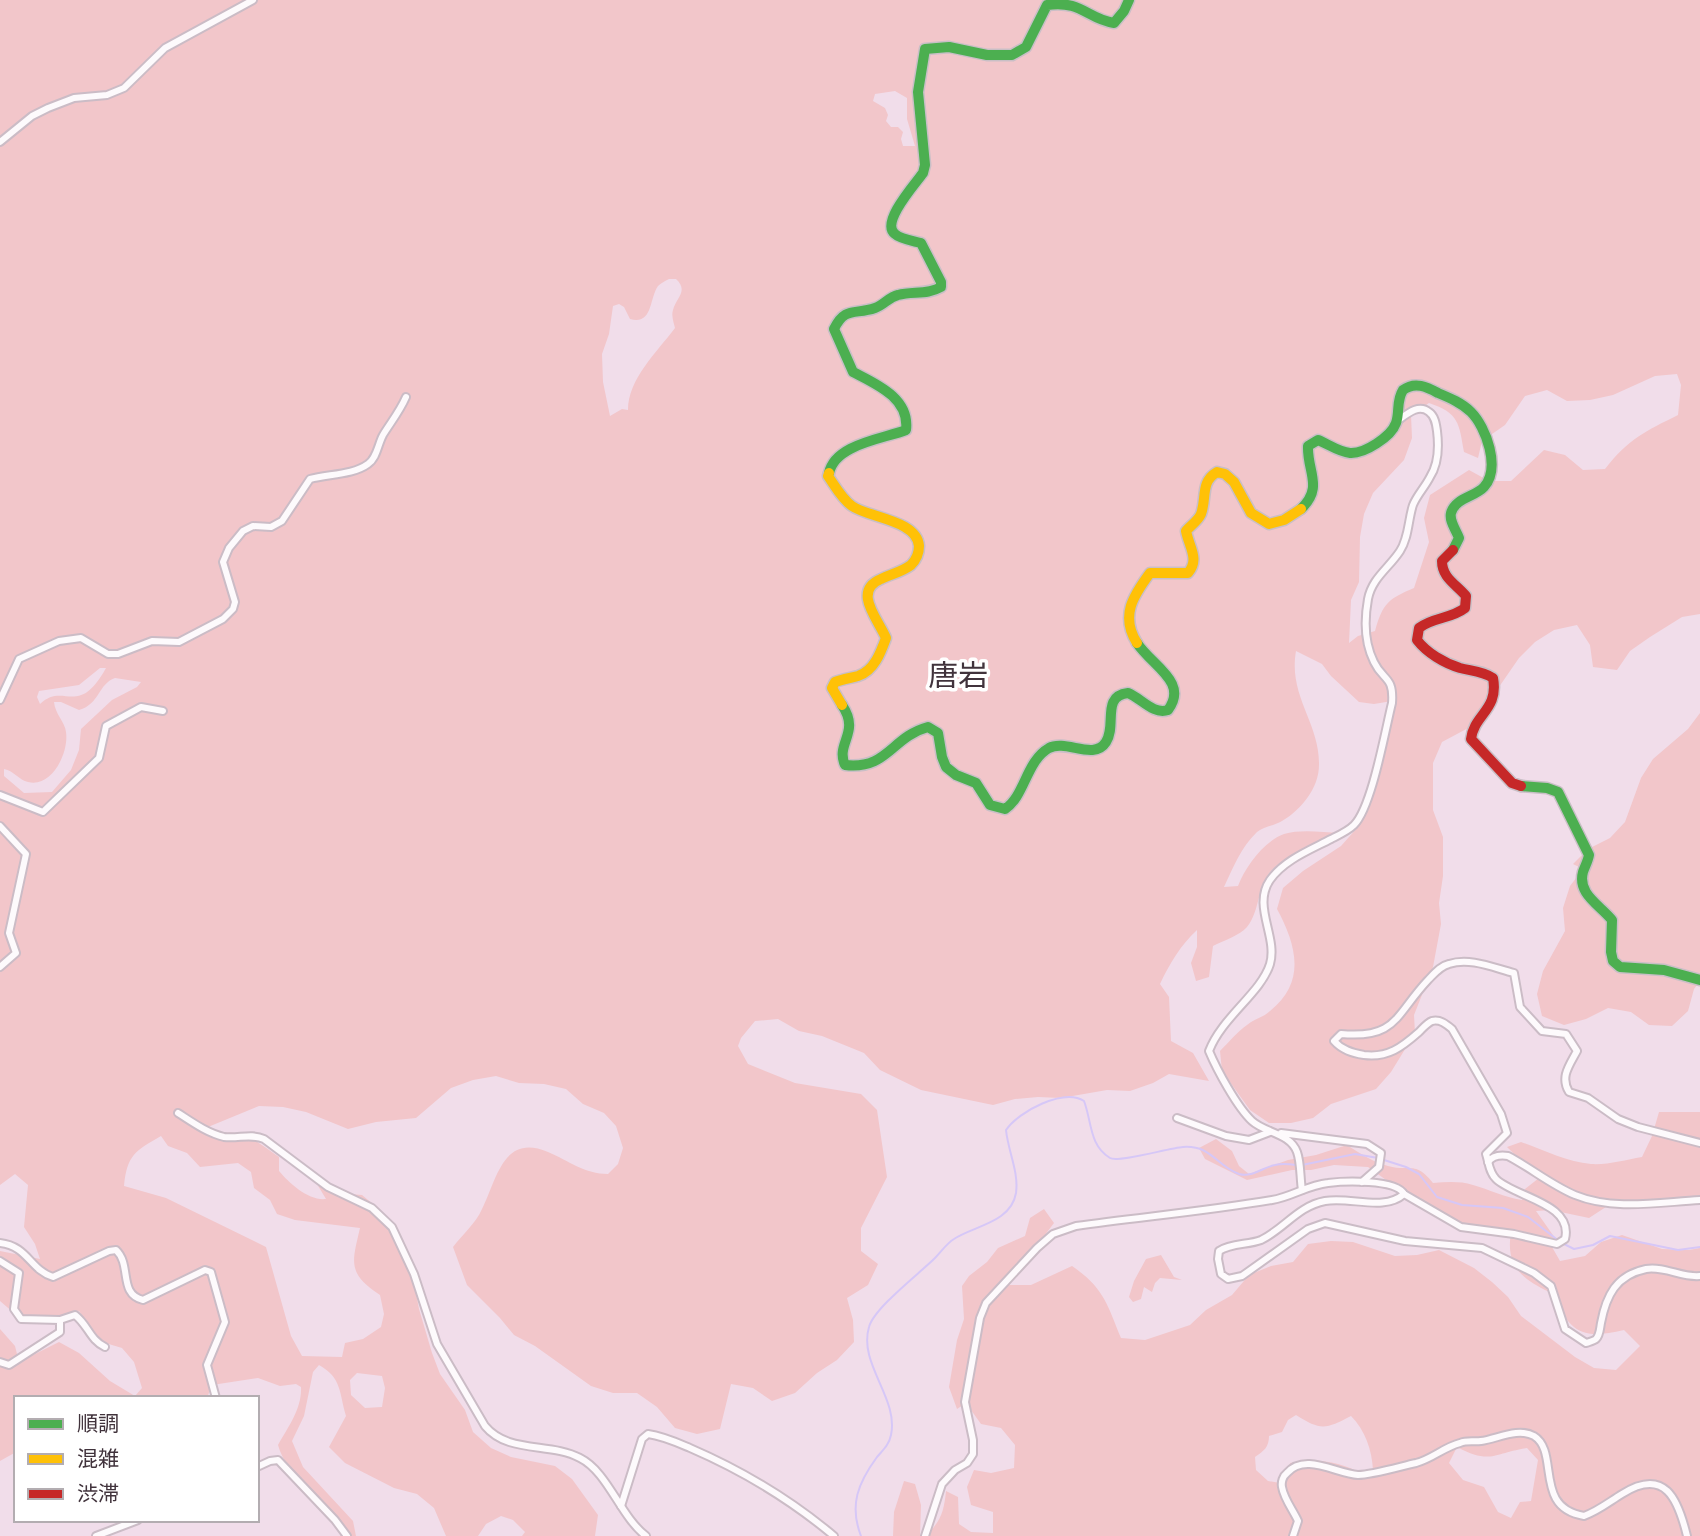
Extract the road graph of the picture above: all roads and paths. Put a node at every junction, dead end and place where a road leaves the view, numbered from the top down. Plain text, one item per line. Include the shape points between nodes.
1 (253, 0) edge
2 (1129, 0) edge
3 (0, 142) edge
4 (406, 397) dead end
5 (1396, 422) junction
6 (0, 700) edge
7 (163, 711) dead end
8 (0, 795) edge
9 (0, 826) edge
10 (0, 967) edge
11 (1700, 980) edge
12 (178, 1113) dead end
13 (1177, 1118) dead end
14 (1270, 1132) junction
15 (1700, 1143) edge
16 (1488, 1162) junction
17 (1362, 1182) junction
18 (1301, 1187) junction
19 (1404, 1194) junction
20 (1700, 1200) edge
21 (0, 1243) edge
22 (0, 1261) edge
23 (1700, 1276) edge
24 (60, 1320) junction
25 (105, 1347) dead end
26 (0, 1362) edge
27 (215, 1396) edge
28 (259, 1466) edge
29 (623, 1511) junction
30 (133, 1522) edge
31 (96, 1536) edge
32 (347, 1536) edge
33 (646, 1536) edge
34 (834, 1536) edge
35 (926, 1536) edge
36 (1293, 1536) edge
37 (1686, 1536) edge

1 - 3 street via 165,48 124,88 48,107
2 - 5 main road via 1114,23 1071,3 1047,5 1024,50 1008,57 936,45 925,49 917,117 925,165 890,222 895,235 926,249 941,287 928,294 901,294 874,309 844,314 834,328 853,372 879,384 901,407 908,425 900,433 876,438 848,452 831,466 828,476 849,503 914,533 919,540 916,559 909,567 867,589 886,638 869,670 839,679 832,688 850,722 842,761 865,768 873,765 914,732 928,727 938,733 944,765 978,785 988,803 1004,809 1012,805 1048,747 1059,744 1092,750 1105,744 1114,698 1132,693 1156,712 1170,709 1176,690 1136,644 1130,602 1150,573 1188,573 1194,568 1195,555 1186,531 1199,518 1211,475 1217,472 1231,477 1249,512 1269,524 1278,523 1288,520 1311,497 1314,486 1307,453 1312,442 1354,453
4 - 6 street via 367,465 310,480 282,521 239,533 223,562 234,602 223,619 179,642 152,641 118,654 104,653 81,638 59,641 19,659
5 - 11 main road via 1401,392 1416,384 1471,411 1489,446 1489,478 1452,511 1459,538 1442,561 1444,573 1467,603 1459,612 1419,628 1416,635 1421,648 1457,667 1493,678 1495,699 1471,739 1512,783 1558,792 1589,855 1583,874 1586,894 1612,920 1613,961 1620,967 1664,970
5 - 14 street via 1413,410 1432,413 1439,448 1431,476 1413,505 1405,541 1368,597 1366,640 1393,691 1369,797 1354,826 1300,855 1269,881 1264,898 1270,964 1209,1051 1242,1109 1252,1122
7 - 8 street via 141,707 106,726 99,758 43,812
9 - 10 street via 26,854 9,933 16,953
12 - 29 street via 211,1133 264,1139 328,1187 382,1217 393,1227 405,1253 437,1344 485,1426 509,1443 566,1451 583,1459 600,1475
13 - 14 street via 1249,1140
14 - 17 street via 1375,1147 1381,1153 1379,1167
14 - 18 street via 1286,1139 1297,1152
15 - 16 street via 1638,1127 1569,1092 1564,1076 1577,1051 1566,1034 1542,1031 1520,1007 1514,973 1471,962 1448,964 1437,970 1393,1023 1366,1036 1341,1034 1334,1041 1353,1053 1383,1056 1434,1020 1452,1029 1501,1114 1507,1133 1486,1154
16 - 19 street via 1500,1182 1555,1211 1567,1233 1565,1239 1557,1244 1461,1227
16 - 20 street via 1501,1155 1508,1157 1574,1195 1604,1202
17 - 18 street
17 - 19 street via 1395,1186
18 - 35 street via 1273,1200 1076,1226 1054,1234 1037,1248 986,1303 980,1318 965,1402 973,1454 942,1485
19 - 23 street via 1390,1202 1341,1199 1307,1206 1260,1240 1219,1251 1221,1274 1228,1279 1242,1276 1308,1229 1325,1223 1413,1242 1482,1248 1551,1286 1565,1329 1586,1343 1599,1334 1608,1295 1626,1277 1646,1269
21 - 27 street via 23,1251 43,1274 53,1277 116,1250 125,1265 127,1288 143,1300 205,1270 211,1272 225,1322 207,1366
22 - 24 street via 19,1273 14,1309 21,1319
24 - 25 street via 75,1315 95,1343
24 - 26 street via 60,1332 9,1365
28 - 32 street via 278,1460
29 - 33 street
29 - 34 street via 621,1501 642,1439 658,1435 746,1475
30 - 31 street
36 - 37 street via 1298,1521 1282,1488 1288,1471 1317,1465 1362,1475 1419,1462 1463,1441 1520,1433 1534,1436 1541,1444 1555,1498 1567,1511 1584,1516 1641,1485 1667,1487

